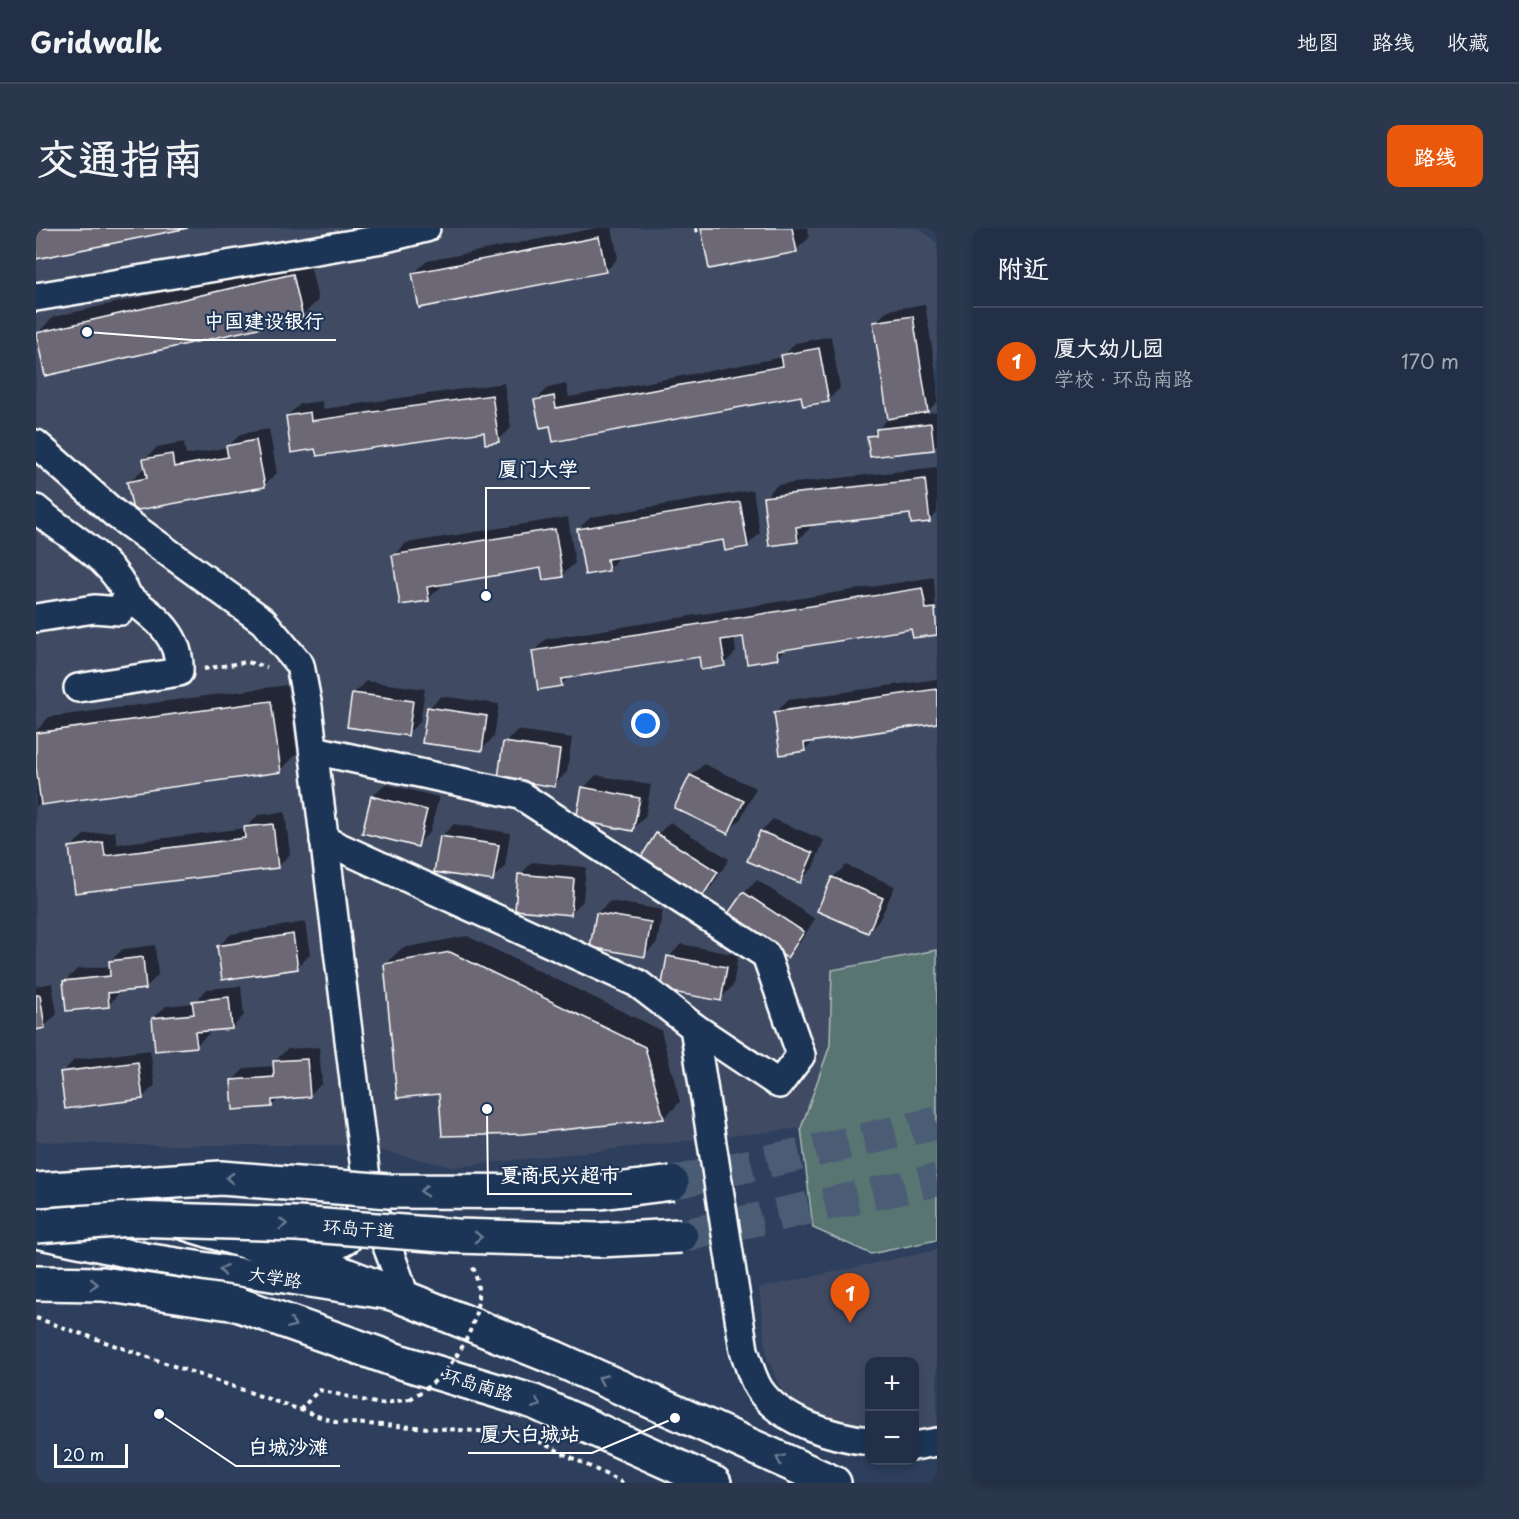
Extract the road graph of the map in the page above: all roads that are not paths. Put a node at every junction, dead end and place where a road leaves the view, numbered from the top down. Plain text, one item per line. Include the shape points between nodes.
1 (426, 228) edge
2 (380, 233) edge
3 (36, 297) edge
4 (36, 444) edge
5 (36, 509) edge
6 (128, 597) junction
7 (36, 618) edge
8 (78, 688) dead end
9 (314, 750) junction
10 (324, 840) junction
11 (694, 1027) junction
12 (672, 1183) tunnel mouth
13 (36, 1184) edge
14 (36, 1190) edge
15 (368, 1194) junction
16 (36, 1226) edge
17 (36, 1234) edge
18 (681, 1236) tunnel mouth
19 (145, 1257) junction
20 (312, 1262) junction
21 (278, 1279) junction
22 (36, 1283) edge
23 (405, 1298) junction
24 (237, 1304) junction
25 (865, 1441) edge
26 (937, 1442) edge
27 (919, 1445) edge
28 (714, 1483) edge
29 (834, 1483) edge

1 - 2 street
2 - 3 street
4 - 9 street via 114,513 263,621 300,665
5 - 6 street via 104,562 122,581
6 - 7 street via 120,611 94,609
6 - 8 street via 157,618 175,641 179,672
9 - 10 street
9 - 11 street via 520,795 766,955 801,1055 779,1084
10 - 11 street via 637,983
10 - 15 street
11 - 25 street via 744,1350 759,1390 792,1421
12 -> 14 main road, bridge via 601,1192 412,1191 221,1178
13 - 20 main road via 182,1222
15 - 20 street via 348,1239
15 - 23 street
16 -> 18 main road, 环岛干道, bridge via 130,1219 297,1224 456,1236 598,1240
17 - 19 street, 大学路
21 -> 19 street, 大学路
19 - 24 street, 大学路
20 - 21 street
20 - 23 main road
21 - 23 street, 大学路
22 -> 24 main road, 环岛南路 via 103,1284
29 -> 23 main road via 555,1358
24 -> 28 main road, 环岛南路 via 398,1361 534,1402
26 - 27 street

